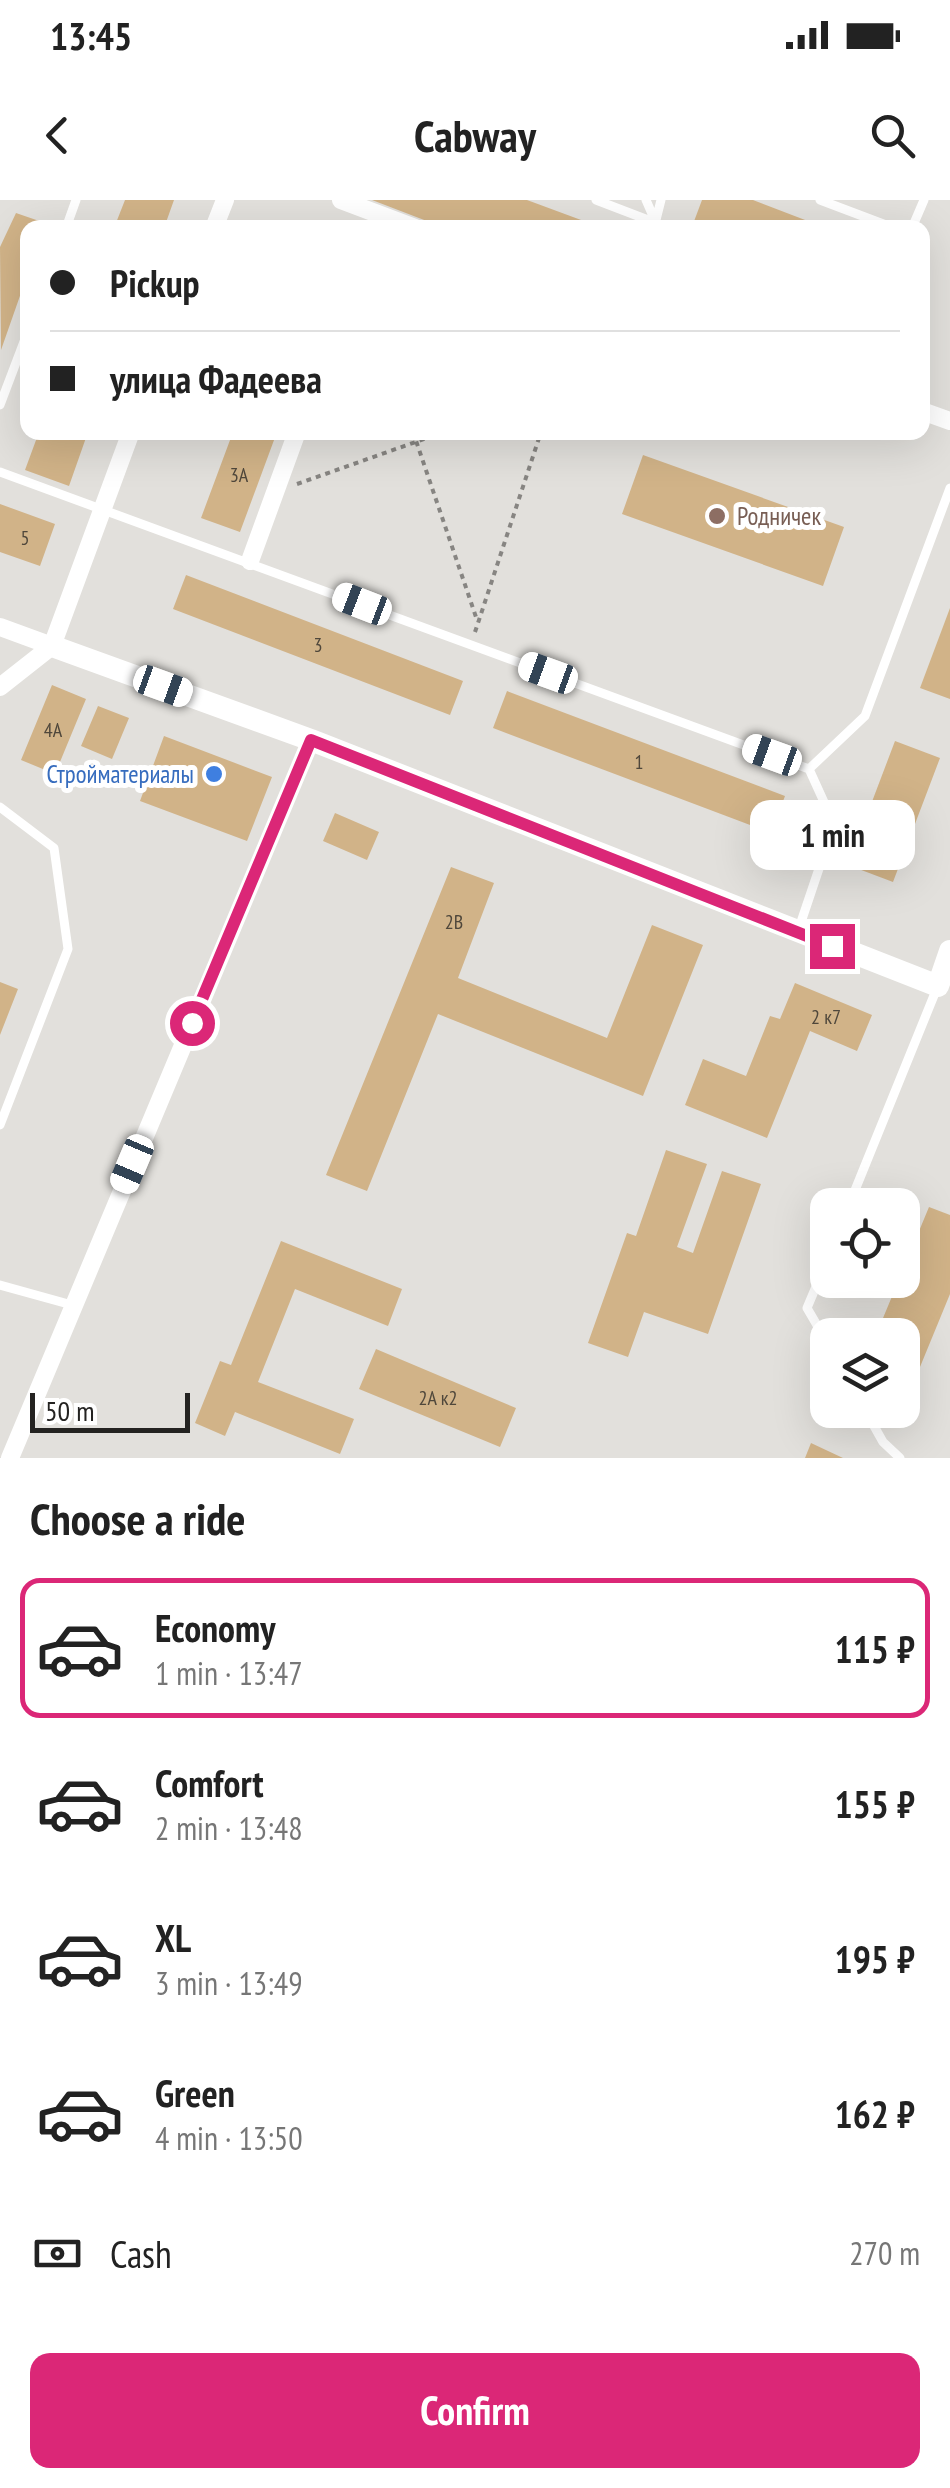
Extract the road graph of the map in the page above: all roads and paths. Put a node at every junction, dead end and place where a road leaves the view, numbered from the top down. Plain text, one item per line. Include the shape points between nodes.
1 (341, 200) edge
2 (596, 200) edge
3 (820, 200) edge
4 (372, 220) edge
5 (643, 220) edge
6 (873, 220) edge
7 (20, 352) edge
8 (0, 405) edge
9 (128, 440) edge
10 (294, 440) edge
11 (422, 440) edge
12 (538, 440) edge
13 (416, 442) junction
14 (0, 472) edge
15 (950, 488) edge
16 (275, 492) junction
17 (102, 508) junction
18 (250, 561) junction
19 (477, 620) junction
20 (0, 627) edge
21 (52, 646) junction
22 (474, 646) junction
23 (0, 687) edge
24 (311, 740) junction
25 (809, 769) junction
26 (0, 807) edge
27 (797, 932) junction
28 (950, 951) edge
29 (938, 986) junction
30 (0, 1126) edge
31 (856, 1188) edge
32 (0, 1284) edge
33 (72, 1305) junction
34 (875, 1428) edge
35 (10, 1458) edge
36 (900, 1458) edge

1 - 4 street
2 - 5 lane
3 - 6 lane
7 - 8 lane
9 - 17 street
10 - 16 street
11 - 13 path
12 - 19 path
13 - 16 path
13 - 19 path
14 - 17 lane
15 - 25 lane via 865,716
16 - 18 street
17 - 18 lane
17 - 21 street
18 - 22 lane
19 - 22 path
20 - 21 street
21 - 23 street
21 - 24 street
22 - 25 lane
24 - 27 street
24 - 33 street
25 - 27 lane via 829,813 830,836
26 - 30 lane via 54,848 68,949
27 - 29 street
28 - 29 street
29 - 31 lane
32 - 33 lane
33 - 35 street
34 - 36 lane

